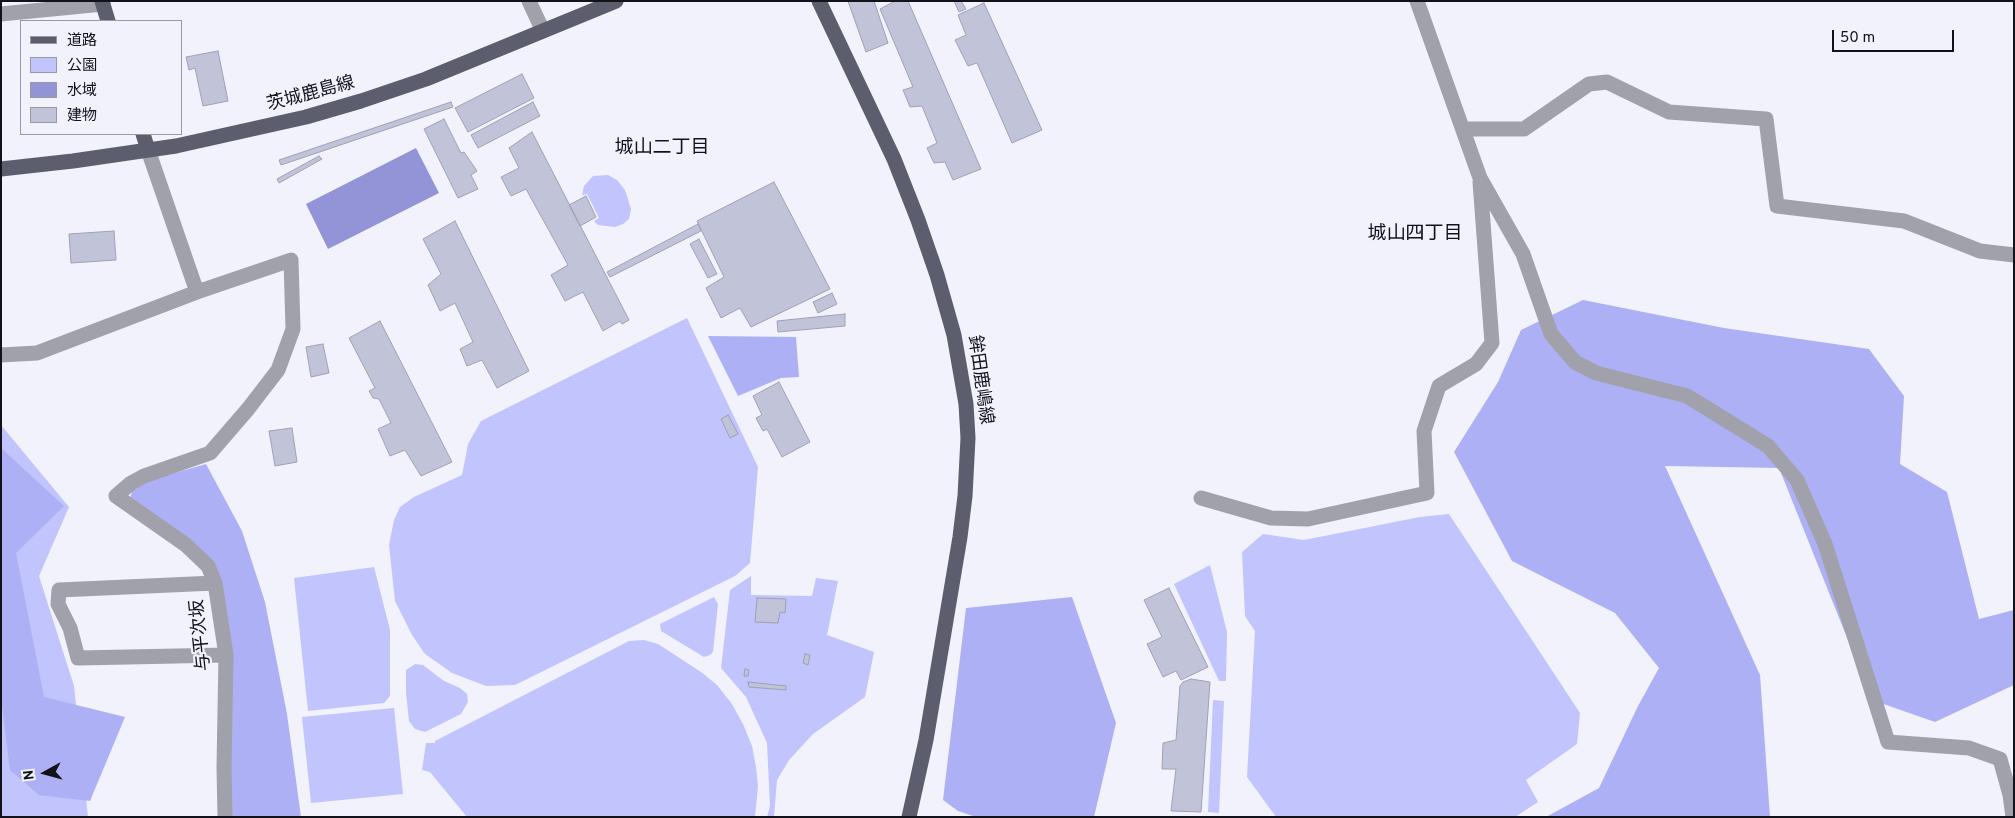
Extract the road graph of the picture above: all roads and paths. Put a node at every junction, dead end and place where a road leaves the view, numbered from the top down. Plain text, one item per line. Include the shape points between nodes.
1 (529, 1) edge
2 (616, 1) edge
3 (819, 1) edge
4 (1417, 1) edge
5 (102, 3) edge
6 (1, 14) edge
7 (108, 20) edge
8 (543, 31) junction
9 (1463, 129) junction
10 (143, 135) edge
11 (148, 150) junction
12 (1, 169) edge
13 (1480, 178) junction
14 (2014, 255) edge
15 (197, 292) junction
16 (1, 355) edge
17 (1202, 498) dead end
18 (215, 583) junction
19 (226, 655) junction
20 (2012, 795) edge
21 (225, 817) edge
22 (909, 817) edge
23 (2013, 817) edge

1 - 8 street
2 - 8 main road, 茨城鹿島線
3 - 22 main road, 鉾田鹿嶋線 via 894,159 918,220 938,275 954,335 966,404 968,448 960,537 926,740
4 - 9 street
5 - 6 street
5 - 7 main road
8 - 11 main road, 茨城鹿島線 via 361,102 240,133
9 - 13 street
9 - 14 street via 1524,129 1589,84 1607,82 1669,112 1766,119 1777,206 1904,221 1980,252
10 - 11 main road
11 - 12 main road, 茨城鹿島線
11 - 15 street
13 - 17 street via 1492,343 1476,364 1439,386 1424,432 1427,493 1308,518 1271,518
13 - 20 street via 1523,254 1551,334 1575,362 1596,373 1687,396 1768,446 1797,480 1825,544 1888,742 1969,748 2000,759
15 - 16 street via 37,353
15 - 18 street, 与平次坂 via 291,260 293,329 278,370 210,453 144,476 116,496 186,545 208,566
18 - 19 street, 与平次坂
18 - 19 street via 58,590 58,604 70,628 78,658
19 - 21 street, 与平次坂
20 - 23 street

